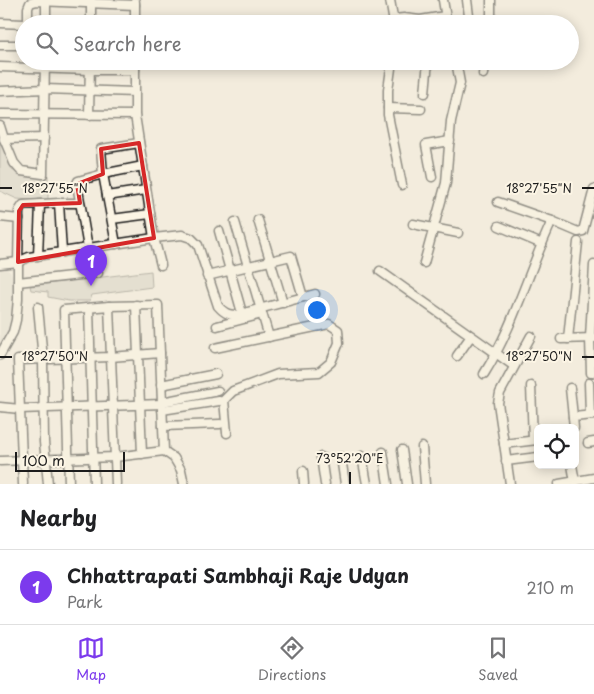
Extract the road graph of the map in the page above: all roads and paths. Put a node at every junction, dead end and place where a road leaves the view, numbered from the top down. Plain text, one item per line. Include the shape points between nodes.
1 (390, 0) edge
2 (443, 0) edge
3 (467, 0) edge
4 (491, 0) edge
5 (46, 1) edge
6 (91, 2) edge
7 (135, 2) edge
8 (28, 15) edge
9 (46, 15) edge
10 (90, 15) edge
11 (135, 15) edge
12 (393, 15) edge
13 (445, 15) edge
14 (469, 15) edge
15 (491, 15) edge
16 (0, 23) edge
17 (15, 24) edge
18 (0, 45) edge
19 (15, 45) edge
20 (15, 66) edge
21 (0, 67) edge
22 (45, 70) edge
23 (90, 70) joint
24 (135, 70) joint
25 (391, 70) edge
26 (427, 70) edge
27 (458, 70) edge
28 (484, 70) edge
29 (483, 74) dead end
30 (45, 89) junction
31 (0, 91) edge
32 (90, 91) junction
33 (135, 92) junction
34 (426, 93) dead end
35 (388, 108) junction
36 (421, 109) dead end
37 (0, 114) edge
38 (44, 114) junction
39 (89, 115) junction
40 (135, 115) junction
41 (0, 126) edge
42 (44, 138) junction
43 (4, 139) junction
44 (450, 141) junction
45 (139, 143) junction
46 (143, 166) junction
47 (103, 174) junction
48 (432, 177) dead end
49 (402, 185) dead end
50 (146, 190) junction
51 (594, 190) edge
52 (107, 196) junction
53 (498, 202) dead end
54 (59, 203) junction
55 (80, 203) junction
56 (40, 204) junction
57 (150, 214) junction
58 (0, 217) edge
59 (19, 219) junction
60 (112, 219) junction
61 (258, 220) dead end
62 (552, 221) junction
63 (235, 222) dead end
64 (413, 224) dead end
65 (499, 226) dead end
66 (434, 228) junction
67 (219, 230) dead end
68 (458, 233) dead end
69 (154, 238) junction
70 (578, 242) dead end
71 (116, 244) junction
72 (542, 244) junction
73 (88, 248) junction
74 (62, 252) junction
75 (38, 256) junction
76 (271, 261) junction
77 (18, 262) junction
78 (424, 263) dead end
79 (0, 264) edge
80 (161, 265) dead end
81 (594, 265) edge
82 (247, 266) junction
83 (230, 270) junction
84 (380, 271) dead end
85 (98, 273) dead end
86 (207, 276) junction
87 (18, 282) junction
88 (315, 294) dead end
89 (303, 298) junction
90 (283, 303) junction
91 (136, 305) junction
92 (109, 306) junction
93 (38, 307) dead end
94 (89, 308) junction
95 (261, 311) junction
96 (242, 314) junction
97 (216, 326) dead end
98 (471, 336) junction
99 (531, 336) dead end
100 (268, 337) junction
101 (592, 338) edge
102 (215, 348) dead end
103 (160, 354) junction
104 (497, 354) junction
105 (0, 355) edge
106 (138, 355) junction
107 (457, 356) dead end
108 (111, 357) junction
109 (65, 358) junction
110 (90, 358) junction
111 (42, 359) junction
112 (514, 366) junction
113 (216, 374) dead end
114 (484, 374) dead end
115 (591, 374) dead end
116 (589, 383) dead end
117 (161, 384) junction
118 (531, 386) dead end
119 (570, 388) dead end
120 (218, 391) dead end
121 (219, 401) dead end
122 (140, 405) junction
123 (162, 405) junction
124 (92, 406) junction
125 (113, 406) junction
126 (0, 407) edge
127 (67, 407) junction
128 (44, 408) junction
129 (20, 409) junction
130 (592, 415) edge
131 (573, 417) junction
132 (220, 424) dead end
133 (574, 424) edge
134 (163, 426) junction
135 (534, 426) edge
136 (227, 434) dead end
137 (534, 440) edge
138 (504, 444) junction
139 (422, 447) dead end
140 (402, 450) dead end
141 (164, 452) junction
142 (383, 452) dead end
143 (142, 454) junction
144 (362, 456) dead end
145 (93, 457) junction
146 (115, 457) junction
147 (321, 457) dead end
148 (342, 457) dead end
149 (68, 458) junction
150 (534, 458) edge
151 (46, 459) junction
152 (21, 460) junction
153 (0, 461) edge
154 (506, 461) junction
155 (573, 469) edge
156 (303, 471) dead end
157 (594, 478) edge
158 (575, 482) junction
159 (23, 484) edge
160 (48, 484) edge
161 (69, 484) edge
162 (94, 484) edge
163 (116, 484) edge
164 (184, 484) edge
165 (304, 484) edge
166 (325, 484) edge
167 (345, 484) edge
168 (367, 484) edge
169 (388, 484) edge
170 (407, 484) edge
171 (426, 484) edge
172 (510, 484) edge
173 (559, 484) edge

1 - 12 street
2 - 13 street
3 - 14 street
4 - 15 street
5 - 6 street
5 - 8 street via 30,3
5 - 9 street
6 - 7 street
6 - 10 street
7 - 11 street
16 - 17 street
18 - 19 street
20 - 21 street
22 - 30 street
23 - 24 street
23 - 32 street
24 - 33 street
25 - 35 street
26 - 34 street
27 - 44 street via 460,83
28 - 29 street
30 - 31 street
30 - 32 street
30 - 38 street
32 - 33 street
32 - 39 street
33 - 40 street
35 - 36 street
35 - 49 street
37 - 38 street
38 - 39 street
38 - 42 street
39 - 40 street
40 - 45 street
41 - 43 street
42 - 43 street
42 - 43 street via 43,174 21,171
44 - 48 street via 426,145
44 - 66 street via 446,183
45 - 46 street
45 - 47 street via 101,149
46 - 47 street
46 - 50 street
47 - 52 street
47 - 55 street via 78,181
50 - 52 street
50 - 57 street
51 - 62 street via 583,231
52 - 60 street
53 - 62 street
54 - 55 street
54 - 56 street
54 - 74 street
55 - 73 street
56 - 59 street via 23,205
56 - 75 street
57 - 60 street
57 - 69 street
58 - 59 street
59 - 77 street
60 - 71 street
61 - 76 street
62 - 72 street
63 - 82 street
64 - 66 street
65 - 72 street
66 - 68 street
66 - 78 street
67 - 83 street
69 - 71 street
69 - 80 street
69 - 86 street via 182,235 194,240
70 - 101 street via 565,339
71 - 73 street
72 - 104 street
73 - 74 street
74 - 75 street
75 - 77 street
76 - 82 street
76 - 89 street via 291,256
76 - 90 street
77 - 79 street
77 - 87 street
81 - 101 street
82 - 83 street
82 - 95 street
83 - 86 street
83 - 96 street
84 - 98 street
85 - 87 street
86 - 96 street via 218,306 224,313 232,316
87 - 105 street via 14,326
88 - 89 street
89 - 90 street
90 - 95 street
91 - 92 street
91 - 103 street via 158,305
91 - 106 street
92 - 94 street
92 - 108 street
93 - 111 street
94 - 109 street via 64,310
94 - 110 street
95 - 96 street
95 - 97 street
95 - 100 street
98 - 104 street
98 - 107 street
99 - 112 street
100 - 102 street
100 - 136 street via 329,324 338,330 339,343 331,362 319,372 278,374 233,391 224,400
101 - 115 street
103 - 106 street
103 - 117 street
104 - 112 street
104 - 114 street
106 - 108 street
106 - 122 street
108 - 110 street
108 - 125 street
109 - 110 street
109 - 111 street
109 - 127 street
110 - 124 street
111 - 128 street
111 - 129 street via 18,360
112 - 138 street via 498,404
113 - 117 street
116 - 130 street
117 - 123 street
118 - 135 street
119 - 131 street
120 - 123 street
121 - 123 street
122 - 123 street
122 - 125 street
122 - 143 street
123 - 134 street
124 - 125 street
124 - 127 street
124 - 145 street
125 - 146 street
126 - 129 street
127 - 128 street
127 - 149 street
128 - 129 street
128 - 151 street
129 - 152 street
130 - 131 street
131 - 133 street
132 - 134 street
134 - 141 street
137 - 138 street
138 - 154 street
139 - 171 street
140 - 170 street
141 - 143 street
141 - 164 street via 174,458
142 - 169 street
143 - 146 street
144 - 168 street
145 - 146 street
145 - 149 street
145 - 162 street
146 - 163 street
147 - 166 street
148 - 167 street
149 - 151 street
149 - 161 street
150 - 154 street
151 - 152 street
151 - 160 street
152 - 153 street
152 - 159 street
154 - 172 street
155 - 158 street
156 - 165 street
157 - 158 street
158 - 173 street

